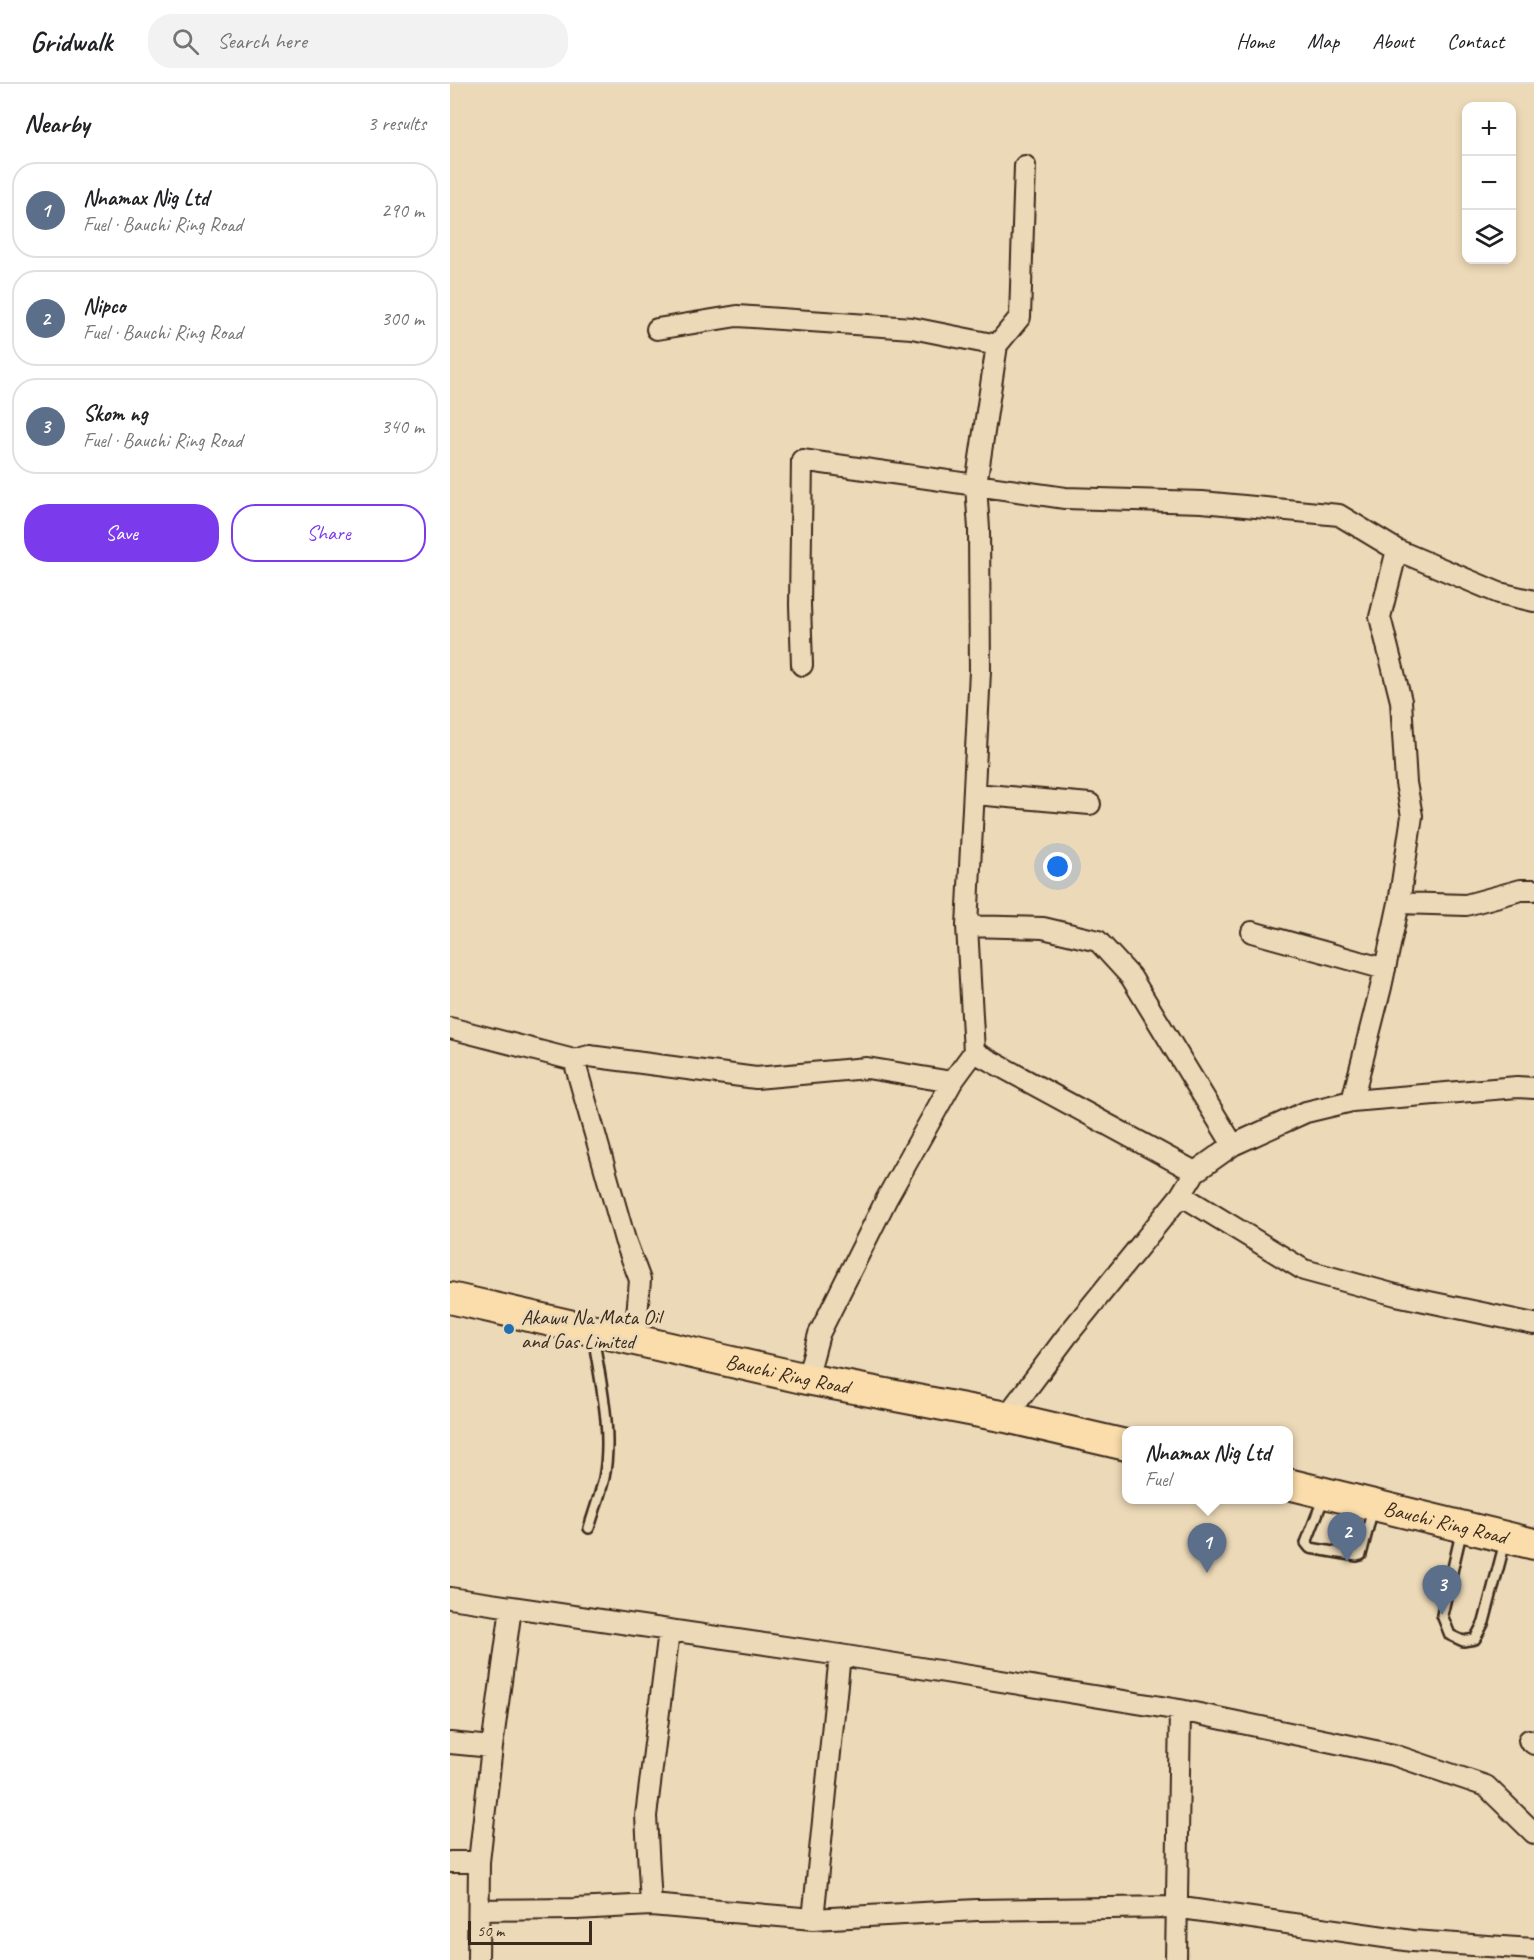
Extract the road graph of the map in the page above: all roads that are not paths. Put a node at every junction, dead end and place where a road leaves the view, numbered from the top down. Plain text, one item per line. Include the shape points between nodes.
1 (1025, 166) dead end
2 (657, 329) dead end
3 (997, 345) junction
4 (976, 485) junction
5 (1397, 550) junction
6 (1534, 601) edge
7 (802, 666) dead end
8 (975, 794) junction
9 (1090, 804) dead end
10 (1534, 890) edge
11 (1399, 903) junction
12 (968, 926) junction
13 (1252, 932) dead end
14 (1385, 969) junction
15 (450, 1028) edge
16 (974, 1052) junction
17 (574, 1060) junction
18 (952, 1082) junction
19 (1534, 1088) edge
20 (1352, 1101) junction
21 (1233, 1145) junction
22 (1195, 1172) junction
23 (1181, 1195) junction
24 (450, 1298) edge
25 (1534, 1324) edge
26 (592, 1329) junction
27 (635, 1340) junction
28 (807, 1380) junction
29 (1006, 1417) junction
30 (1122, 1445) edge
31 (1293, 1485) edge
32 (1326, 1493) junction
33 (1374, 1505) junction
34 (1463, 1527) junction
35 (589, 1528) dead end
36 (1520, 1540) edge
37 (450, 1598) edge
38 (511, 1608) junction
39 (669, 1631) junction
40 (840, 1655) junction
41 (1180, 1710) junction
42 (450, 1743) edge
43 (492, 1748) junction
44 (1534, 1833) edge
45 (450, 1862) edge
46 (479, 1862) junction
47 (651, 1905) junction
48 (1175, 1907) junction
49 (479, 1910) junction
50 (813, 1918) junction
51 (1534, 1949) edge
52 (478, 1960) edge
53 (1176, 1960) edge

1 - 3 street via 1020,317
2 - 3 street via 736,316 912,328
3 - 4 street
4 - 5 street via 1065,498 1202,502 1338,515
4 - 7 street via 802,460
4 - 8 street via 980,671
5 - 6 street via 1499,593
5 - 11 street via 1380,617 1401,701 1412,816
8 - 9 street
8 - 12 street
10 - 11 street via 1466,905
11 - 14 street
12 - 16 street
12 - 21 street via 1044,928 1098,941 1131,977
13 - 14 street
14 - 20 street
15 - 17 street
16 - 18 street
16 - 22 street
17 - 18 street via 589,1056 756,1078 867,1068
17 - 27 street via 640,1280
18 - 28 street via 887,1198 819,1334
19 - 20 street
20 - 21 street via 1306,1112
21 - 22 street
22 - 23 street
23 - 25 street via 1304,1270 1396,1295
23 - 29 street
24 - 26 main road, Bauchi Ring Road
26 - 27 main road, Bauchi Ring Road
26 - 35 lane via 607,1444 604,1478
27 - 28 main road, Bauchi Ring Road
28 - 29 main road, Bauchi Ring Road
29 - 30 main road, Bauchi Ring Road
31 - 32 main road, Bauchi Ring Road
32 - 33 main road, Bauchi Ring Road
32 - 33 lane via 1306,1544 1310,1548 1361,1555
33 - 34 main road, Bauchi Ring Road
34 - 36 main road, Bauchi Ring Road
34 - 36 lane via 1442,1615 1450,1635 1463,1641 1474,1639 1484,1622
37 - 38 street
38 - 39 street
38 - 43 street
39 - 40 street
39 - 47 street via 646,1816
40 - 41 street
40 - 50 street
41 - 44 street via 1394,1755 1486,1785
41 - 48 street
42 - 43 street
43 - 46 street
45 - 46 street
46 - 49 street
47 - 49 street
47 - 50 street
48 - 50 street via 977,1910
48 - 51 street via 1412,1941
48 - 53 street
49 - 52 street

